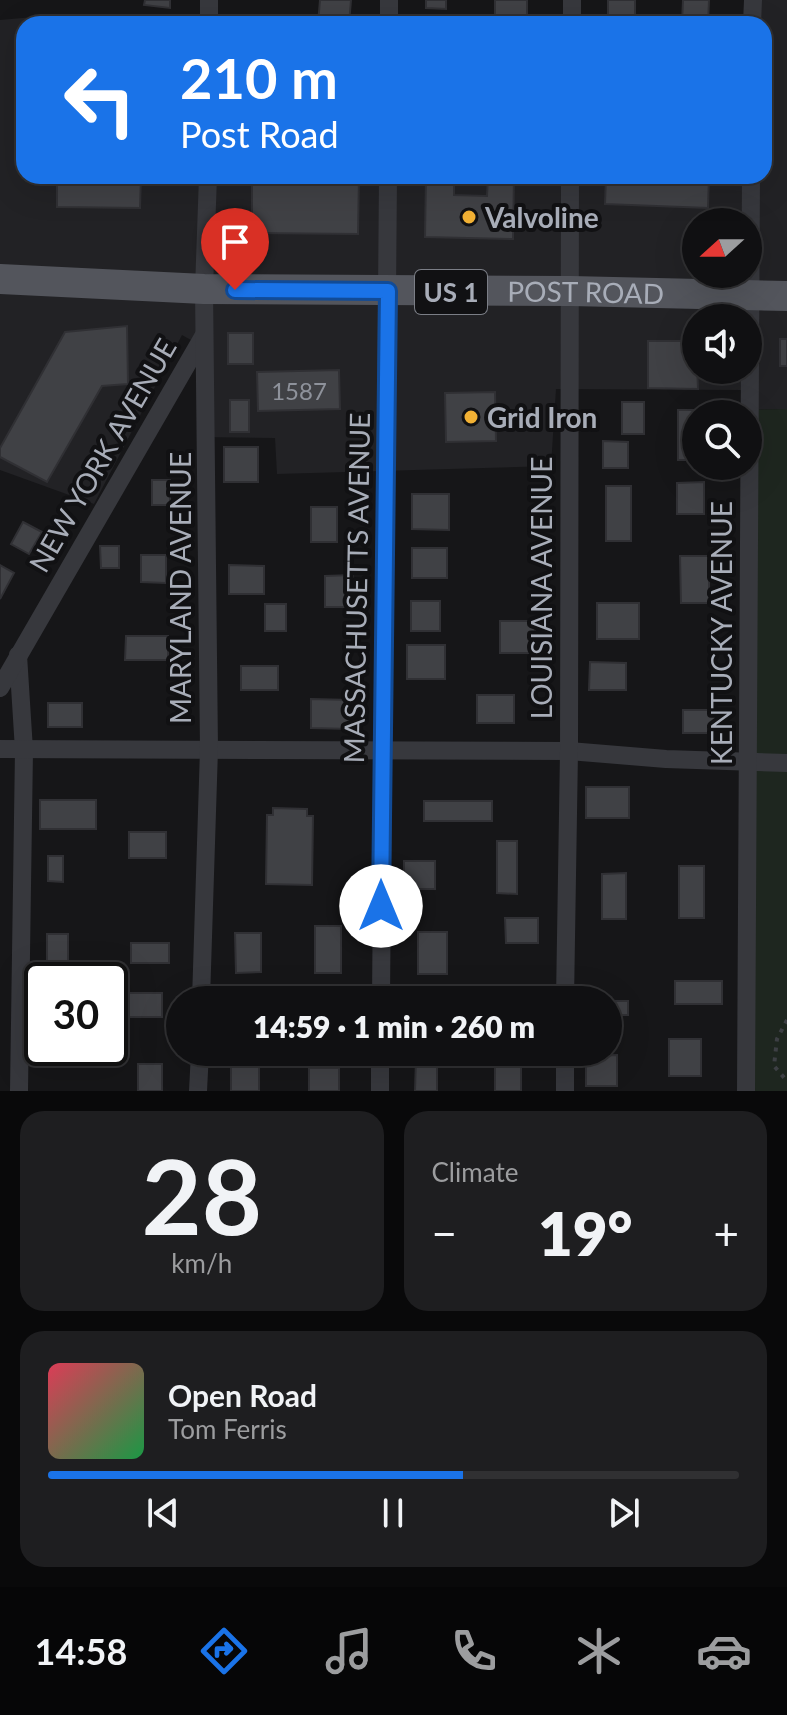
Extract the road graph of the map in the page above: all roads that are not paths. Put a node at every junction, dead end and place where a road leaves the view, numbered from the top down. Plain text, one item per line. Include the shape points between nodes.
1 (208, 184) edge
2 (388, 184) edge
3 (570, 184) edge
4 (751, 184) edge
5 (0, 279) edge
6 (204, 289) junction
7 (388, 291) junction
8 (571, 291) junction
9 (750, 295) junction
10 (787, 296) edge
11 (206, 333) junction
12 (18, 655) junction
13 (0, 688) edge
14 (0, 749) edge
15 (209, 749) junction
16 (24, 750) junction
17 (382, 750) junction
18 (569, 751) junction
19 (749, 761) junction
20 (787, 763) edge
21 (201, 986) edge
22 (381, 986) edge
23 (565, 986) edge
24 (199, 1066) edge
25 (380, 1066) edge
26 (565, 1066) edge
27 (19, 1091) edge
28 (198, 1091) edge
29 (380, 1091) edge
30 (565, 1091) edge
31 (746, 1091) edge

1 - 6 street, MARYLAND AVENUE
2 - 7 street, MASSACHUSETTS AVENUE
3 - 8 street, LOUISIANA AVENUE
4 - 9 street, KENTUCKY AVENUE
5 - 6 main road, POST ROAD / US 1
6 - 7 main road, POST ROAD / US 1
6 - 11 street, MARYLAND AVENUE
7 - 8 main road, POST ROAD / US 1
7 - 17 street, MASSACHUSETTS AVENUE
8 - 9 main road, POST ROAD / US 1
8 - 18 street, LOUISIANA AVENUE
9 - 10 main road, POST ROAD / US 1
9 - 19 street, KENTUCKY AVENUE
11 - 12 street, NEW YORK AVENUE
11 - 15 street, MARYLAND AVENUE
12 - 13 street, NEW YORK AVENUE
12 - 16 street
14 - 16 street
15 - 16 street
15 - 17 street
15 - 21 street, MARYLAND AVENUE
16 - 27 street
17 - 18 street
17 - 22 street, MASSACHUSETTS AVENUE
18 - 19 street
18 - 23 street, LOUISIANA AVENUE
19 - 20 street
19 - 31 street, KENTUCKY AVENUE
24 - 28 street
25 - 29 street
26 - 30 street

